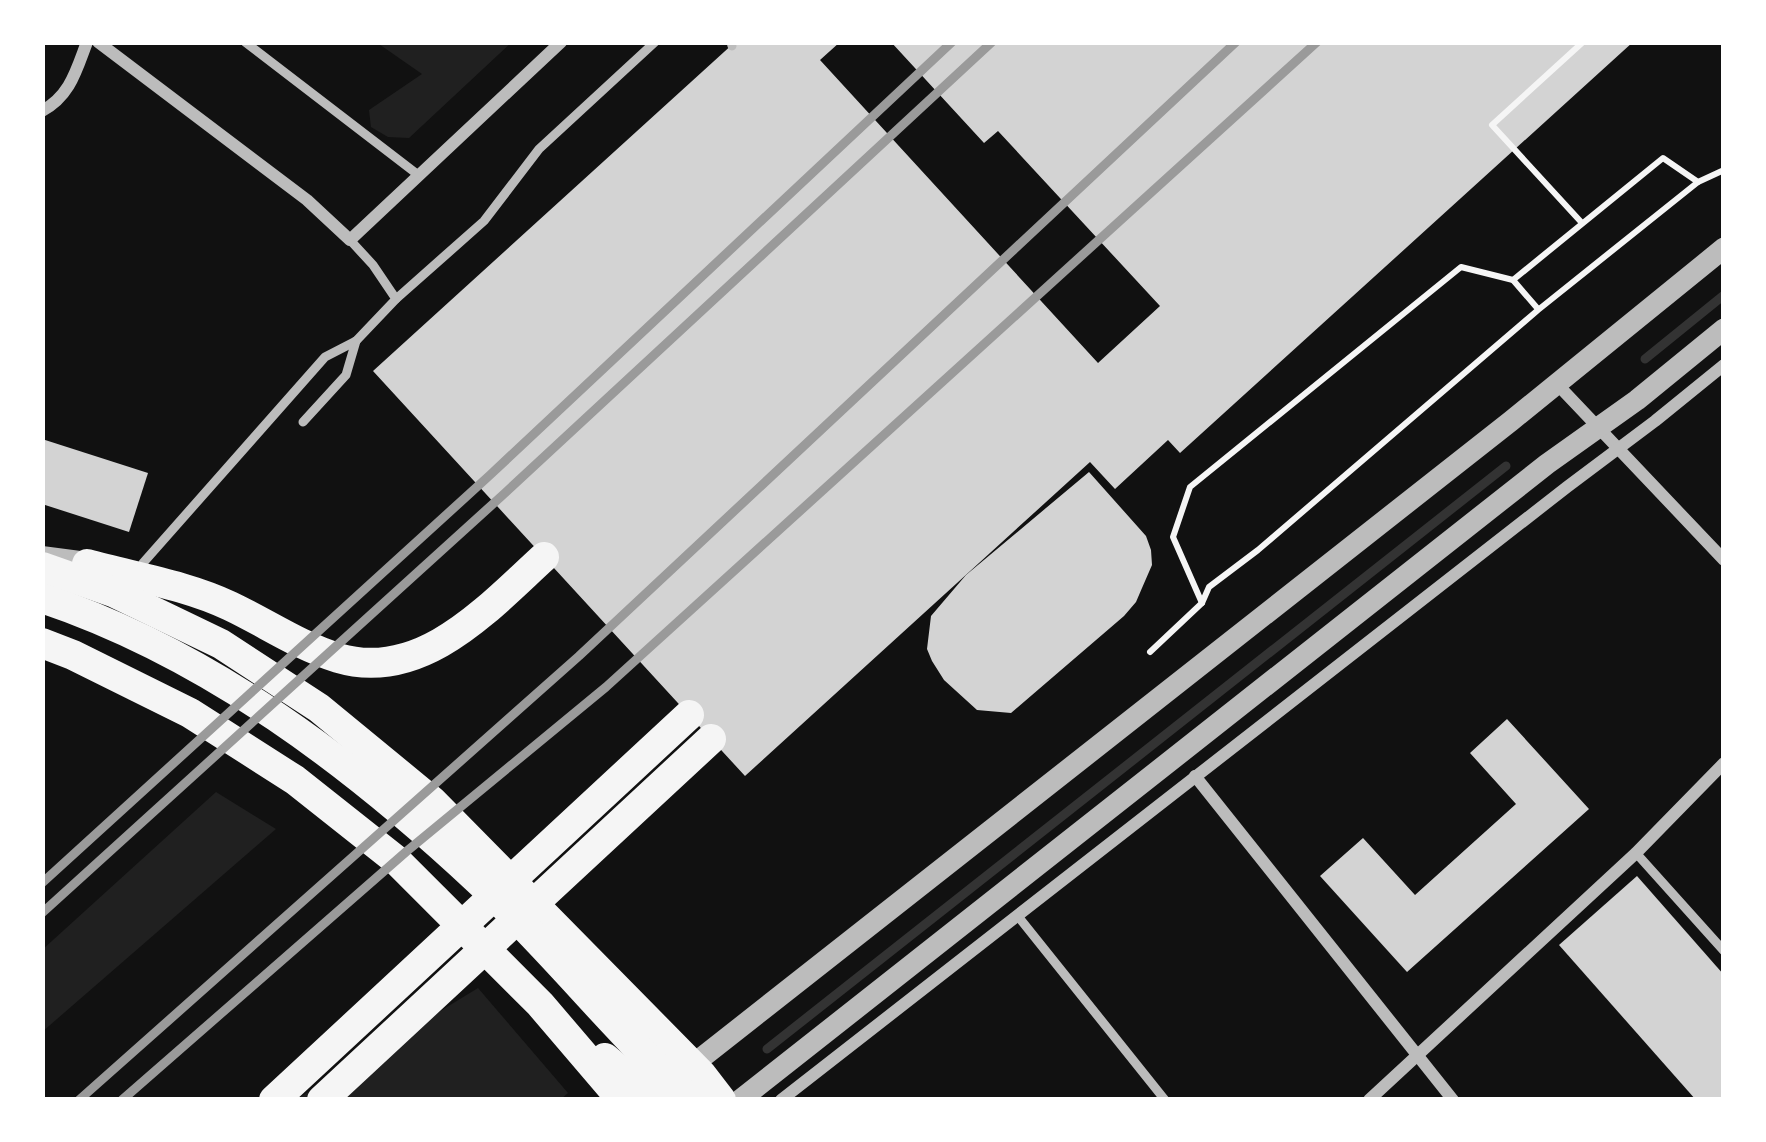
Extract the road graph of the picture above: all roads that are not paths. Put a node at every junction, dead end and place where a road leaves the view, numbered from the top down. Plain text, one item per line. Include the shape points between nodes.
1 (87, 42) edge
2 (98, 42) edge
3 (245, 42) edge
4 (561, 42) edge
5 (656, 42) edge
6 (42, 111) edge
7 (417, 174) junction
8 (350, 240) junction
9 (1724, 248) edge
10 (397, 299) junction
11 (1724, 329) edge
12 (356, 341) junction
13 (1724, 365) edge
14 (1557, 384) junction
15 (303, 422) dead end
16 (1598, 428) junction
17 (1619, 449) junction
18 (544, 557) dead end
19 (43, 558) edge
20 (1724, 560) edge
21 (143, 563) joint
22 (42, 598) edge
23 (42, 644) edge
24 (688, 715) dead end
25 (711, 739) dead end
26 (1724, 763) edge
27 (1195, 776) junction
28 (1636, 854) junction
29 (1017, 915) junction
30 (1724, 951) edge
31 (540, 1004) junction
32 (1417, 1055) junction
33 (700, 1060) junction
34 (274, 1100) edge
35 (322, 1100) edge
36 (622, 1100) edge
37 (651, 1100) edge
38 (689, 1100) edge
39 (721, 1100) edge
40 (737, 1100) edge
41 (781, 1100) edge
42 (1165, 1100) edge
43 (1369, 1100) edge
44 (1453, 1100) edge

1 - 6 street via 69,88
2 - 8 street
3 - 7 lane
4 - 7 street
5 - 10 lane via 539,148 484,221
7 - 8 street
8 - 10 lane
9 - 14 street
10 - 12 lane
11 - 16 street
12 - 15 lane via 346,375
12 - 21 lane via 325,357
13 - 17 street
14 - 16 street
14 - 33 street
16 - 17 street
16 - 40 street
17 - 20 street
17 - 27 street
18 - 19 highway via 453,636 423,652 364,662 320,652 208,597
19 - 21 street
19 - 39 highway via 220,644 319,708 432,801
22 - 38 highway via 194,663 338,759 483,884
23 - 31 highway via 190,713 295,780 397,860
24 - 34 highway
25 - 35 highway
26 - 28 street
27 - 29 street
27 - 32 street
28 - 30 lane
28 - 32 street
29 - 41 street
29 - 42 lane
31 - 36 highway
31 - 37 highway
32 - 43 street
32 - 44 street
33 - 37 street
33 - 40 street

